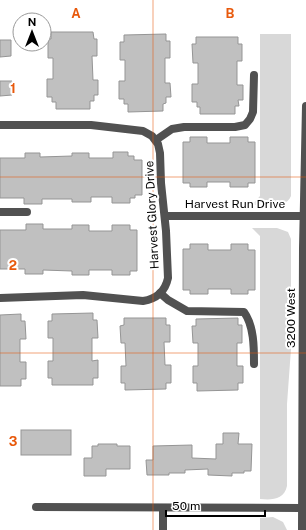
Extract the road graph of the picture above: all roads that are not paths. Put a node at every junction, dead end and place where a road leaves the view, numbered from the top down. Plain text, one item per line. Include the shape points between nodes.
1 (254, 75) dead end
2 (306, 106) edge
3 (0, 125) edge
4 (156, 140) junction
5 (0, 212) edge
6 (27, 212) dead end
7 (165, 216) junction
8 (305, 216) edge
9 (160, 293) junction
10 (0, 298) edge
11 (254, 364) dead end
12 (304, 411) edge
13 (36, 507) dead end
14 (163, 508) junction
15 (302, 508) junction
16 (163, 530) edge
17 (302, 530) edge

1 - 4 street via 253,112 245,125 172,129
2 - 8 street, 3200 West
3 - 4 street via 100,126 143,131
4 - 7 street, Harvest Glory Drive via 160,153
5 - 6 street
7 - 8 street, Harvest Run Drive
7 - 9 street, Harvest Glory Drive via 168,278
8 - 12 street, 3200 West
9 - 10 street via 143,301 83,296
9 - 11 street via 187,311 244,312 249,319 254,344
12 - 15 street, 3200 West
13 - 14 street
14 - 15 street
14 - 16 street
15 - 17 street, 3200 West

